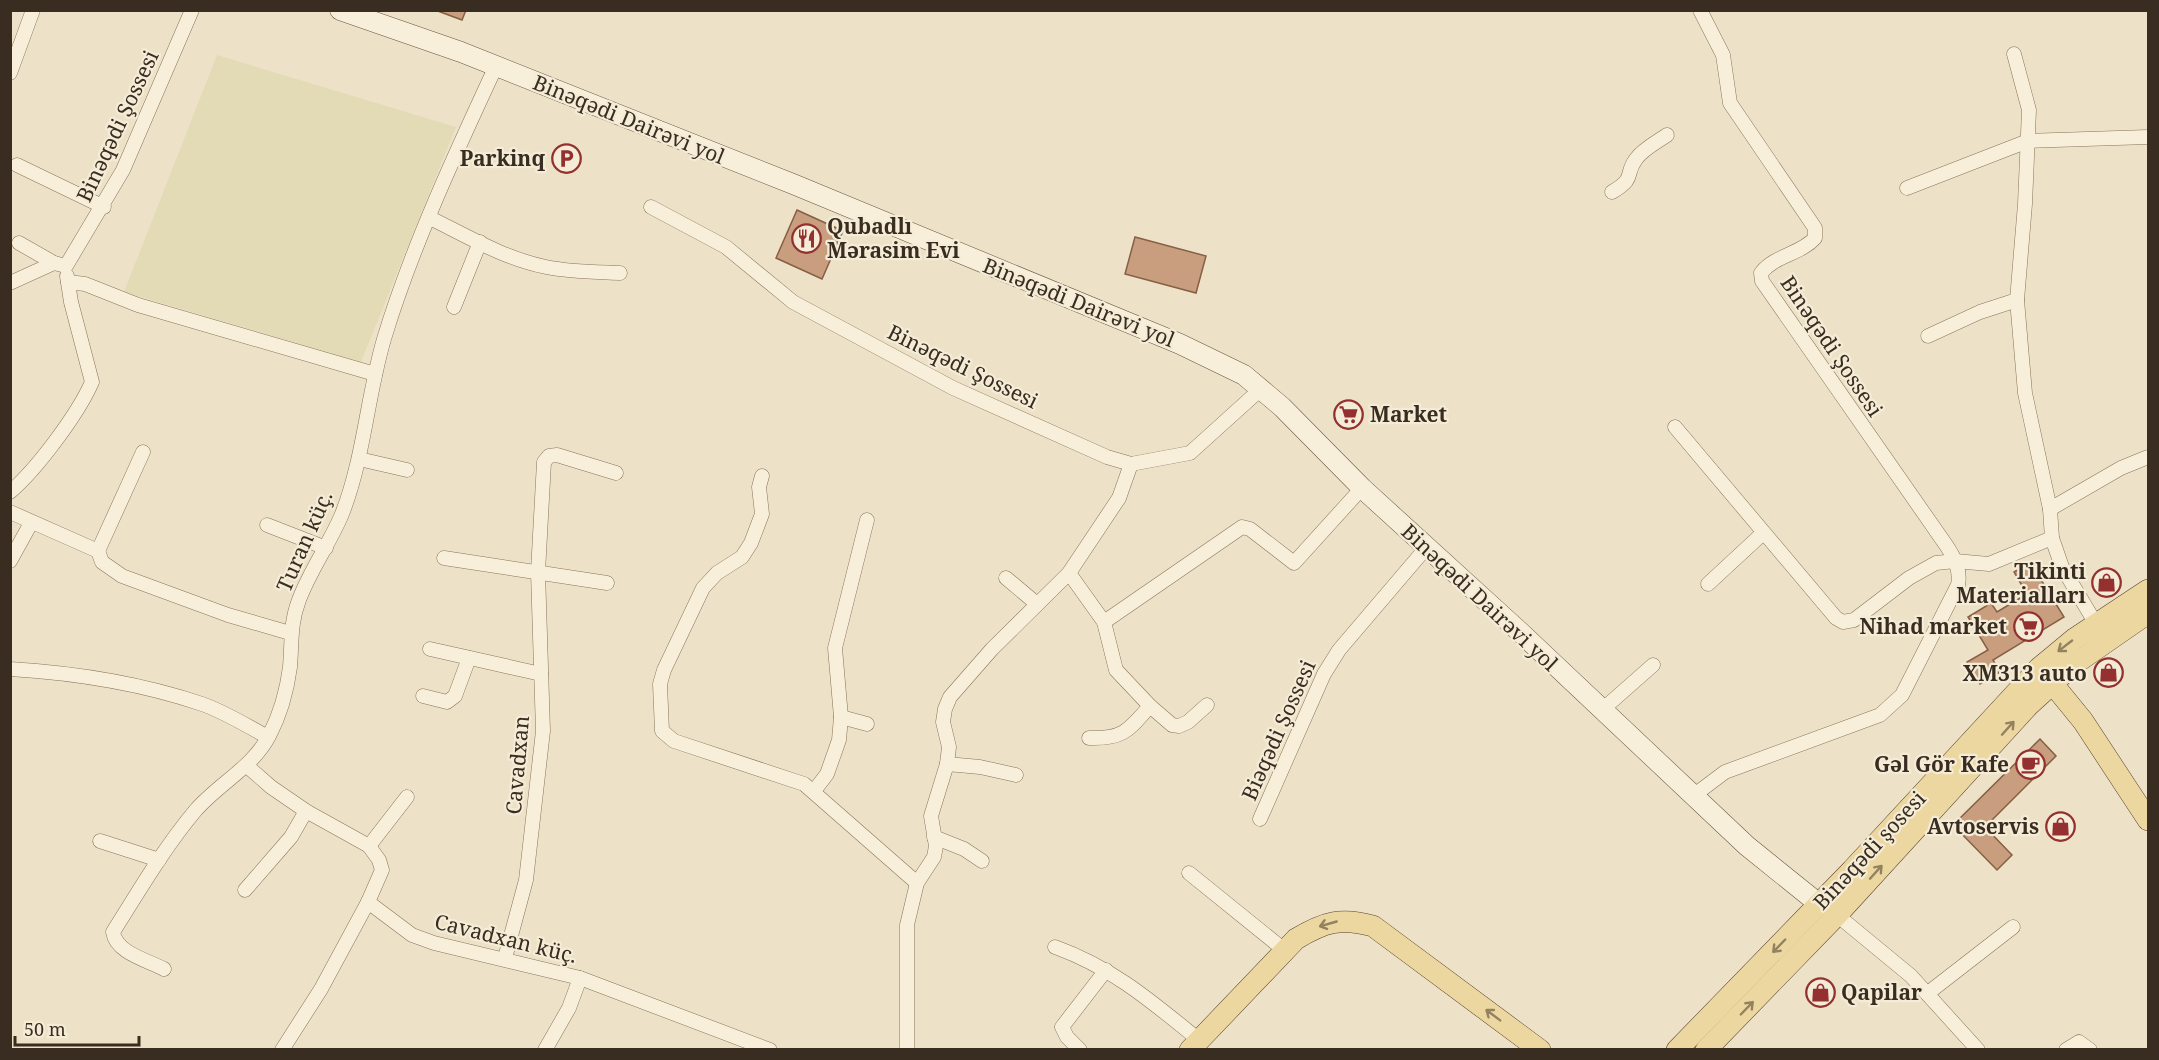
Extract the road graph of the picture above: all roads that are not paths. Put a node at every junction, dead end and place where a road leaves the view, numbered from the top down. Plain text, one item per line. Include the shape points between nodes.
1 (33, 10) edge
2 (192, 10) edge
3 (340, 10) edge
4 (1700, 10) edge
5 (2014, 54) dead end
6 (496, 66) junction
7 (10, 73) edge
8 (1667, 135) dead end
9 (2148, 137) edge
10 (2028, 141) junction
11 (17, 165) dead end
12 (1906, 188) dead end
13 (1612, 192) dead end
14 (104, 207) junction
15 (651, 207) dead end
16 (430, 218) junction
17 (480, 242) junction
18 (19, 243) dead end
19 (60, 265) junction
20 (620, 273) dead end
21 (68, 282) junction
22 (10, 283) edge
23 (2017, 300) junction
24 (454, 307) dead end
25 (1928, 336) dead end
26 (375, 374) junction
27 (1262, 388) junction
28 (1675, 427) dead end
29 (143, 452) dead end
30 (2148, 457) edge
31 (359, 459) junction
32 (1131, 464) junction
33 (407, 470) dead end
34 (616, 473) dead end
35 (762, 476) dead end
36 (1362, 488) junction
37 (10, 492) edge
38 (2050, 509) junction
39 (10, 512) edge
40 (867, 520) dead end
41 (32, 523) junction
42 (267, 525) dead end
43 (1762, 534) junction
44 (2052, 538) junction
45 (326, 548) junction
46 (1426, 548) junction
47 (98, 551) junction
48 (444, 558) dead end
49 (10, 561) edge
50 (1955, 561) junction
51 (538, 572) junction
52 (1069, 573) junction
53 (1006, 578) dead end
54 (607, 583) dead end
55 (1708, 584) dead end
56 (2148, 590) edge
57 (1037, 604) junction
58 (2148, 613) edge
59 (1104, 622) junction
60 (2096, 624) junction
61 (290, 633) junction
62 (430, 649) dead end
63 (469, 658) junction
64 (1653, 664) dead end
65 (10, 669) edge
66 (541, 674) junction
67 (2046, 675) junction
68 (423, 696) dead end
69 (1208, 705) dead end
70 (1150, 706) junction
71 (1602, 710) junction
72 (841, 717) junction
73 (867, 724) dead end
74 (268, 737) junction
75 (1089, 738) dead end
76 (947, 764) junction
77 (247, 766) junction
78 (1016, 775) dead end
79 (814, 791) junction
80 (1693, 796) junction
81 (407, 797) dead end
82 (306, 811) junction
83 (1260, 819) dead end
84 (2148, 820) edge
85 (934, 837) junction
86 (100, 841) dead end
87 (369, 846) junction
88 (159, 860) junction
89 (982, 861) dead end
90 (1189, 873) dead end
91 (917, 883) junction
92 (246, 890) dead end
93 (368, 902) junction
94 (1828, 910) junction
95 (2013, 927) dead end
96 (1054, 947) dead end
97 (1283, 949) junction
98 (505, 958) junction
99 (164, 969) dead end
100 (1106, 970) junction
101 (580, 978) junction
102 (1928, 993) junction
103 (1194, 1045) edge
104 (282, 1050) edge
105 (544, 1050) edge
106 (770, 1050) edge
107 (907, 1050) edge
108 (1080, 1050) edge
109 (1540, 1050) edge
110 (1677, 1050) edge
111 (1706, 1050) edge
112 (1978, 1050) edge
113 (2066, 1050) edge
114 (2090, 1050) edge

1 - 7 street
2 - 14 street, Binəqədi Şossesi
3 - 6 main road, Binəqədi Dairəvi yol
4 - 50 street, Binəqədi Şossesi via 1723,55 1730,103 1815,228 1815,238 1809,245 1766,266 1761,273 1762,281
5 - 10 street via 2029,110
6 - 16 street, Turan küç.
6 - 27 main road, Binəqədi Dairəvi yol via 1180,344
8 - 13 street via 1637,156 1631,176
9 - 10 street
10 - 12 street
10 - 23 street
11 - 14 street
14 - 19 street, Binəqədi Şossesi
15 - 32 street, Binəqədi Şossesi via 726,247 793,302 953,388
16 - 17 street
16 - 26 street, Turan küç. via 392,314
17 - 20 street via 545,267
17 - 24 street
18 - 19 street
19 - 21 street
19 - 22 street
21 - 26 street
21 - 37 street via 92,382 54,441 22,483
23 - 25 street
23 - 38 street via 2025,393
26 - 31 street, Turan küç.
27 - 32 street, Binəqədi Şossesi via 1190,453
27 - 36 main road, Binəqədi Dairəvi yol
28 - 43 street
29 - 47 street
30 - 38 street
31 - 33 street
31 - 45 street, Turan küç.
32 - 52 street via 1119,498
34 - 51 street, Cavadxan via 557,454 544,462
35 - 79 street via 762,514 751,543 742,557 703,588 664,670 660,724 674,741 804,784
36 - 46 main road, Binəqədi Dairəvi yol
36 - 59 street via 1294,563 1242,527
38 - 44 street
39 - 41 street
40 - 72 street via 834,648
41 - 47 street
41 - 49 street
42 - 45 street
43 - 50 street via 1843,622 1854,620 1923,569
43 - 55 street
44 - 50 street via 1989,564
44 - 60 street via 2062,567
45 - 61 street, Turan küç. via 298,600
46 - 71 main road, Binəqədi Dairəvi yol
46 - 83 street, Biəqədi Şossesi via 1339,650 1324,674
47 - 61 street via 102,562 122,576
48 - 51 street
50 - 80 street via 1958,585 1902,694 1880,715 1725,772
51 - 54 street
51 - 66 street, Cavadxan
52 - 57 street
52 - 59 street
53 - 57 street
56 - 60 main road, Binəqədi şosesi
57 - 76 street via 951,697 943,722
58 - 67 main road, Binəqədi şosesi
59 - 70 street via 1116,669
60 -> 67 main road, Binəqədi şosesi
61 - 74 street, Turan küç. via 285,691
62 - 63 street
63 - 66 street
63 - 68 street via 455,696 447,702
64 - 71 street
65 - 74 street via 70,672 139,687 203,705
66 - 98 street, Cavadxan via 543,731 526,880
67 - 84 main road via 2106,755
67 - 94 main road, Binəqədi şosesi
69 - 70 street via 1179,726 1172,725
70 - 75 street via 1124,734 1111,739
71 - 80 main road, Binəqədi Dairəvi yol
72 - 73 street
72 - 79 street via 834,757
74 - 77 street, Turan küç.
76 - 78 street
76 - 85 street via 931,816
77 - 82 street
77 - 88 street, Turan küç. via 211,793
79 - 91 street
80 - 94 main road, Binəqədi Dairəvi yol via 1780,875
81 - 87 street
82 - 87 street
82 - 92 street via 291,837
85 - 89 street
85 - 91 street via 934,857
86 - 88 street
87 - 93 street via 380,860 382,870
88 - 99 street, Turan küç. via 113,932 120,947
90 - 97 street
91 - 107 street via 907,925
93 - 98 street, Cavadxan küç. via 412,935
93 - 104 street via 321,989
94 - 102 street via 1892,959
94 -> 110 main road, Binəqədi şosesi
111 -> 94 main road, Binəqədi şosesi
95 - 102 street
96 - 100 street
97 - 103 main road
109 -> 97 main road via 1373,926 1351,920 1333,922 1311,930
98 - 101 street, Cavadxan küç.
100 - 103 street via 1131,985
100 - 108 street via 1062,1027 1066,1037
101 - 105 street via 569,1008
101 - 106 street, Cavadxan küç.
102 - 112 street
113 - 114 street via 2079,1042

